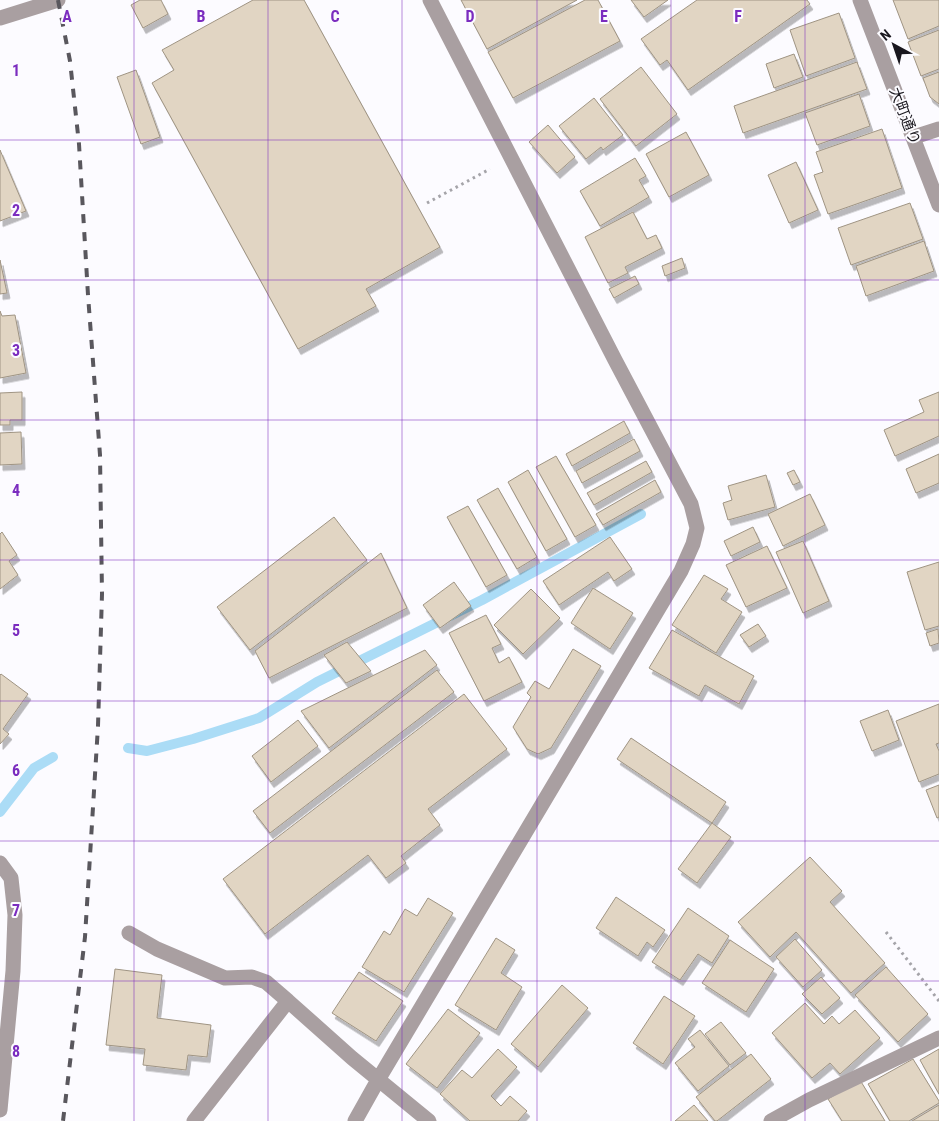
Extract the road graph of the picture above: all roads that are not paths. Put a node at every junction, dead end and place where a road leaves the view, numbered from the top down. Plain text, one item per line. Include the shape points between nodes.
1 (58, 0) edge
2 (430, 0) edge
3 (860, 0) edge
4 (0, 18) edge
5 (939, 129) edge
6 (914, 137) junction
7 (939, 205) edge
8 (0, 863) edge
9 (128, 933) dead end
10 (288, 1001) junction
11 (939, 1038) edge
12 (378, 1080) junction
13 (0, 1110) edge
14 (194, 1121) edge
15 (355, 1121) edge
16 (429, 1121) edge
17 (770, 1121) edge

1 - 4 street
2 - 12 street via 691,504 697,528 681,571
3 - 6 street, 大町通り
5 - 6 street
6 - 7 street, 大町通り
8 - 13 street via 11,878 15,915
9 - 10 street via 158,950 225,978 252,977 266,982
10 - 12 street
10 - 14 street
11 - 17 street
12 - 15 street
12 - 16 street

